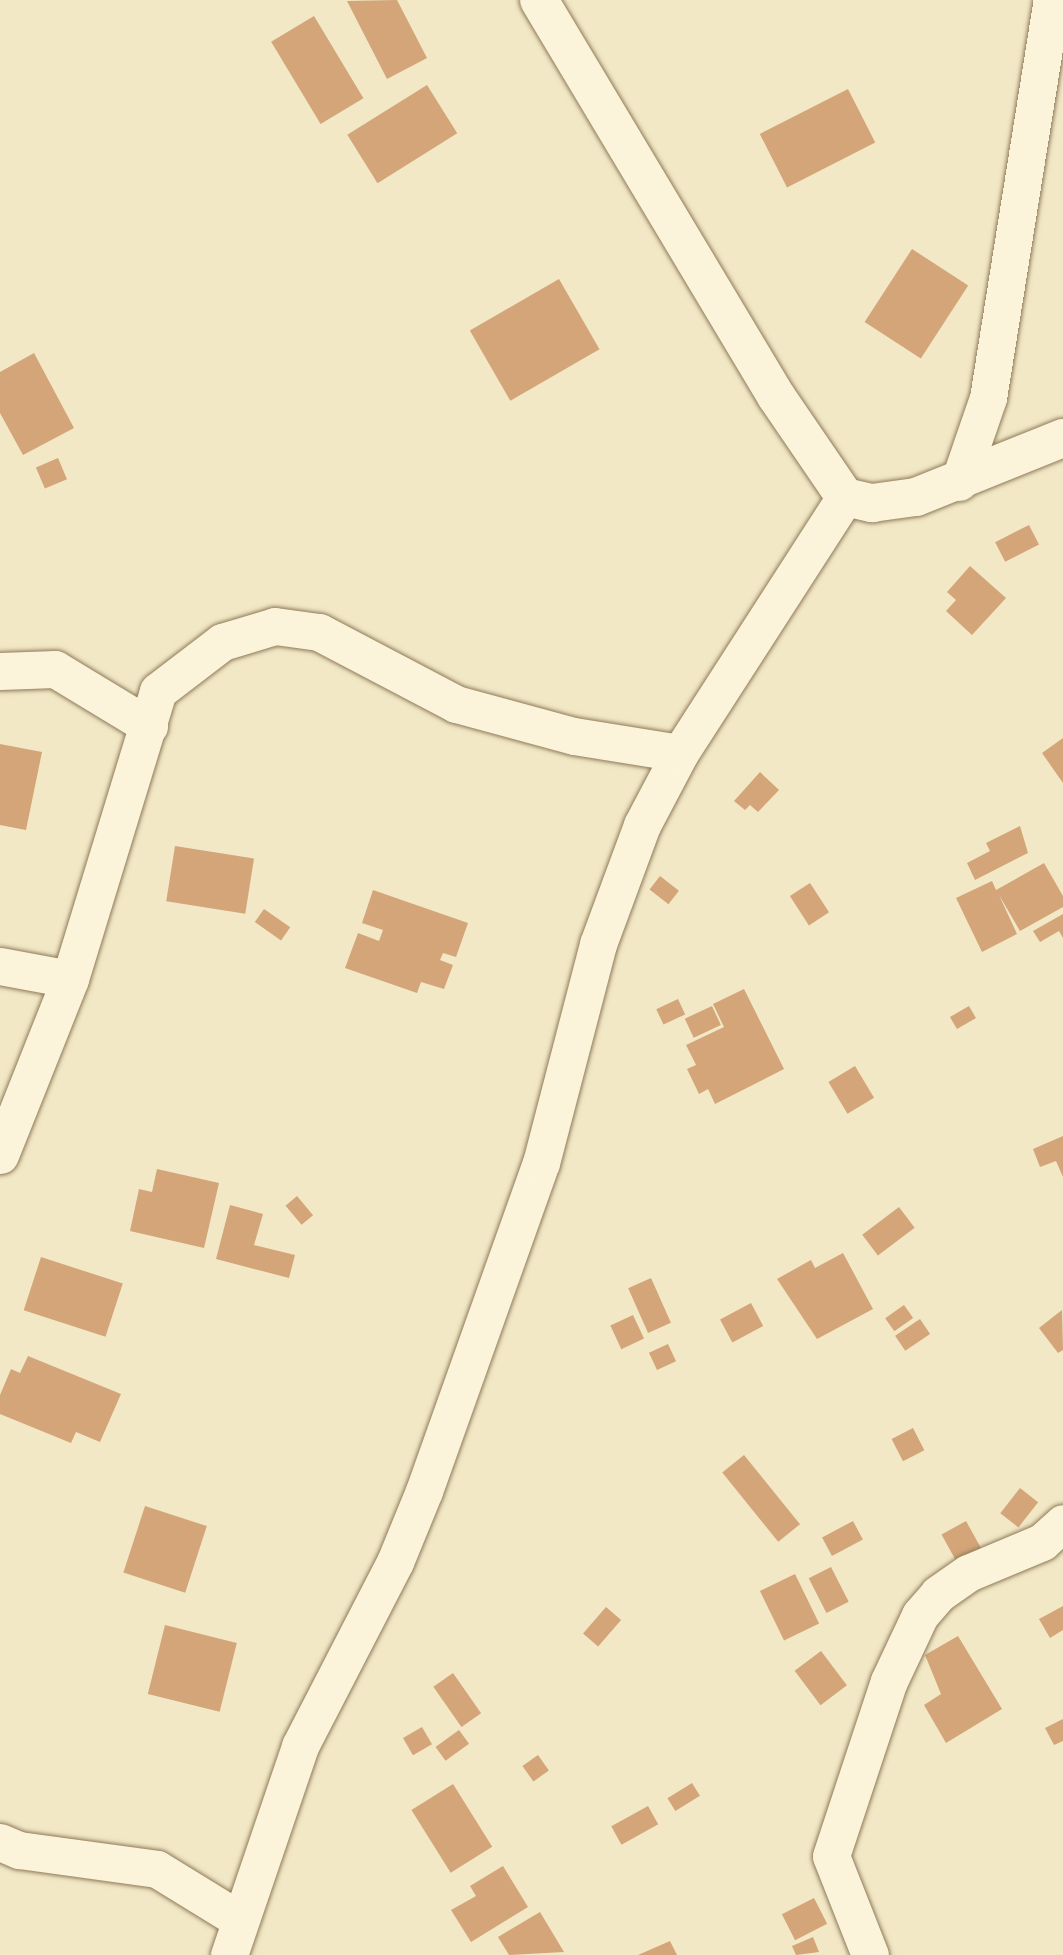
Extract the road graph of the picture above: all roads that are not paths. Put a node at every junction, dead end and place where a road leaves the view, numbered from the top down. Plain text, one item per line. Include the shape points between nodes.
1 (539, 0) edge
2 (1052, 0) edge
3 (1063, 438) edge
4 (959, 482) junction
5 (845, 497) junction
6 (0, 671) edge
7 (149, 726) junction
8 (680, 753) junction
9 (0, 966) edge
10 (70, 979) junction
11 (0, 1155) edge
12 (1063, 1523) edge
13 (0, 1842) edge
14 (240, 1920) junction
15 (229, 1955) edge
16 (870, 1955) edge

1 - 5 street via 776,396
2 - 4 street via 988,398
3 - 4 street
4 - 5 street via 872,503
5 - 8 street
6 - 7 street via 54,669
7 - 8 street via 158,691 222,642 275,626 319,632 456,704 573,736
7 - 10 street
8 - 14 street via 642,825 598,944 541,1163 424,1491 395,1562 300,1746
9 - 10 street
10 - 11 street
12 - 16 street via 1042,1542 968,1573 938,1594 920,1615 889,1681 831,1856
13 - 14 street via 19,1850 157,1869
14 - 15 street

